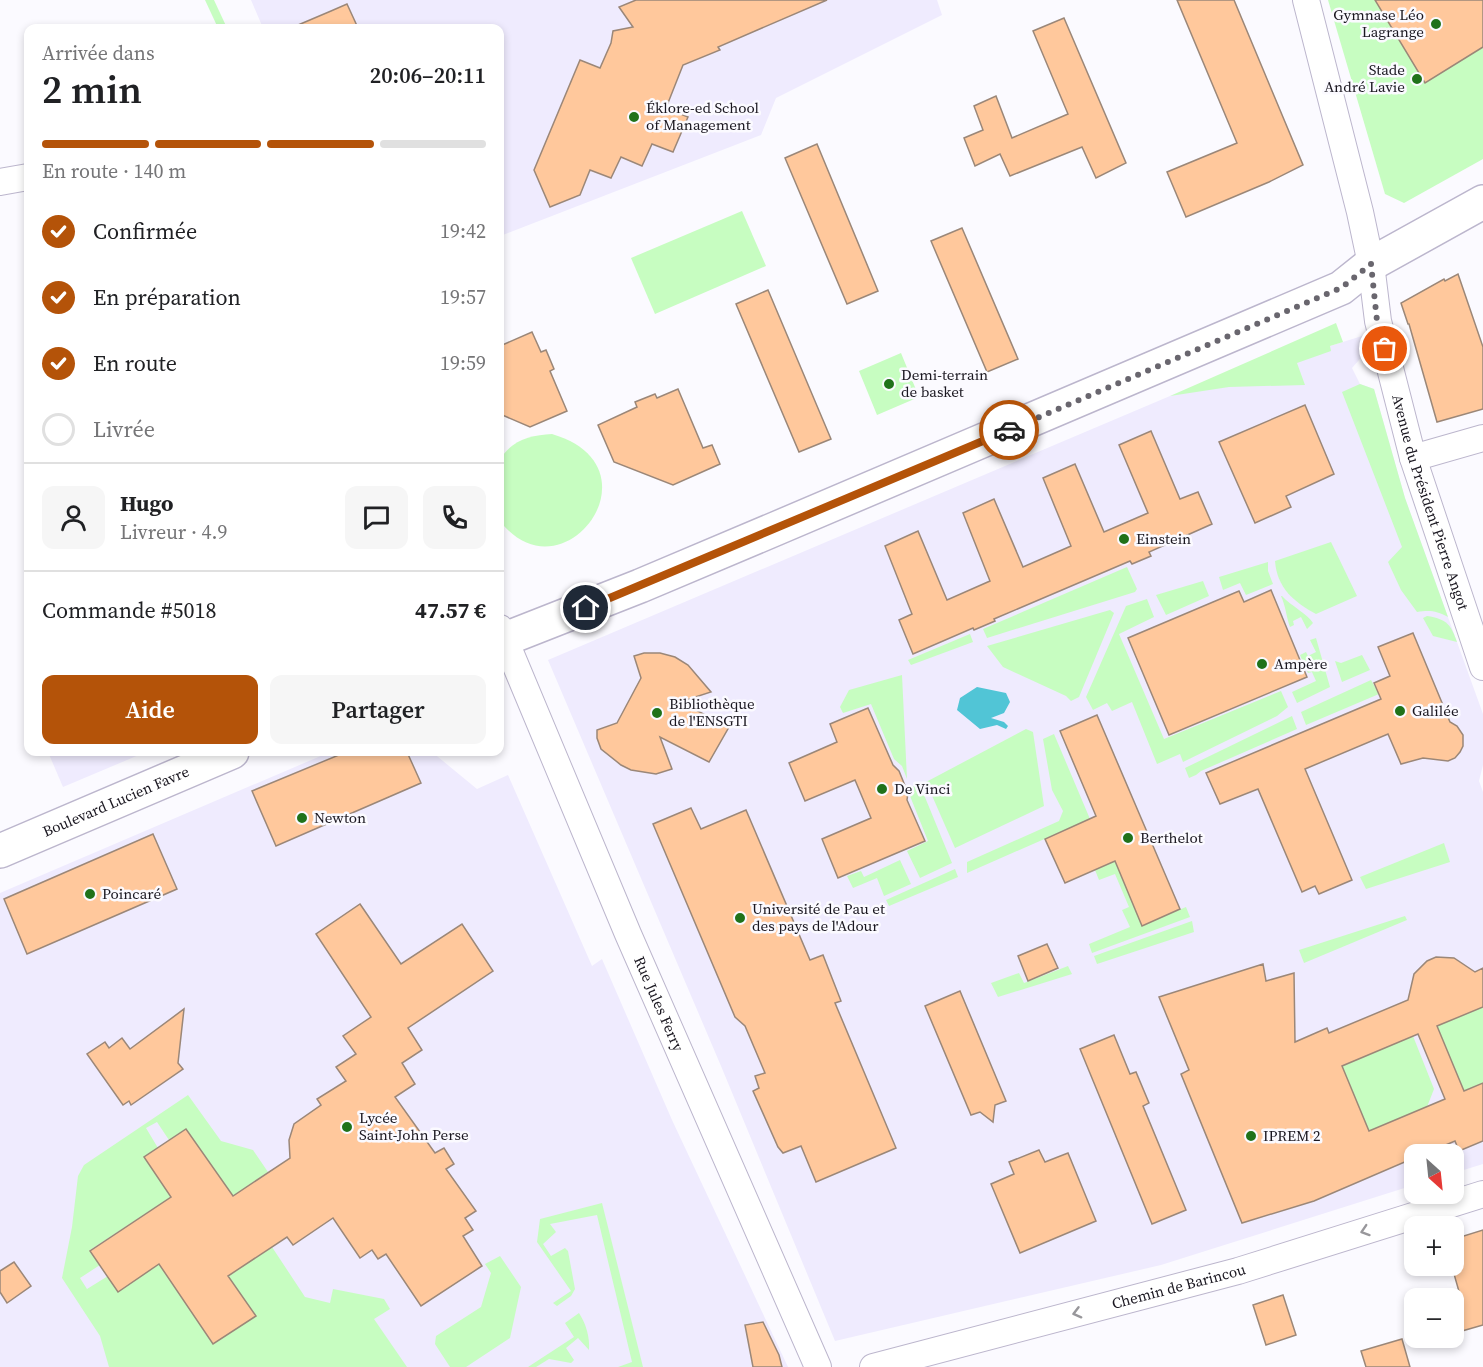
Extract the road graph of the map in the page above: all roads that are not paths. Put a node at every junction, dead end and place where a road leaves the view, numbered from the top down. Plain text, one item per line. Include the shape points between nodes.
1 (1306, 0) edge
2 (24, 178) edge
3 (0, 182) edge
4 (1483, 202) edge
5 (1371, 264) junction
6 (1483, 438) edge
7 (1413, 458) junction
8 (504, 635) edge
9 (504, 643) edge
10 (1483, 667) edge
11 (223, 756) edge
12 (0, 851) edge
13 (1483, 1194) edge
14 (818, 1367) edge
15 (873, 1367) edge

1 - 5 street, Avenue du Président Pierre Angot
2 - 3 street
4 - 5 street
5 - 7 street, Avenue du Président Pierre Angot via 1377,321
5 - 8 street via 1341,288 775,529
6 - 7 street
7 - 10 street, Avenue du Président Pierre Angot
9 - 14 street, Rue Jules Ferry
11 - 12 street, Boulevard Lucien Favre
13 -> 15 street, Chemin de Barincou via 1238,1271

